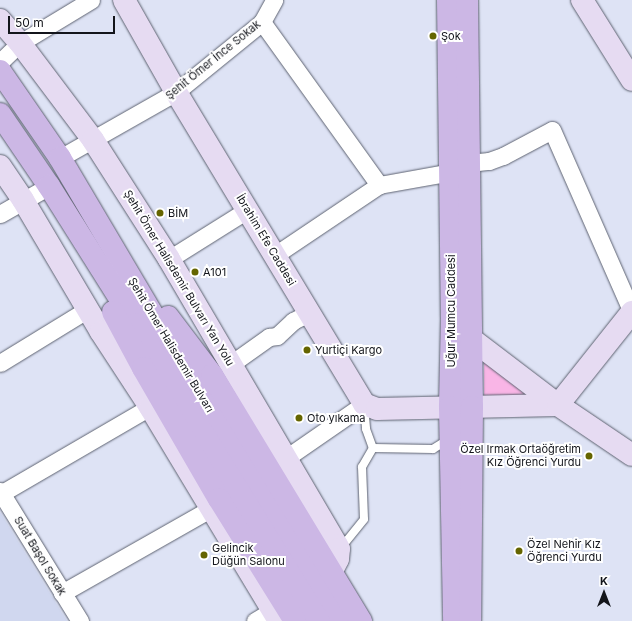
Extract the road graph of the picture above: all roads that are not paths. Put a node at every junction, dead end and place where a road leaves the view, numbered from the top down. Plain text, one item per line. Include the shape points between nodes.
1 (91, 0) edge
2 (124, 0) edge
3 (274, 0) edge
4 (448, 0) edge
5 (467, 0) edge
6 (582, 0) edge
7 (0, 20) edge
8 (262, 22) junction
9 (20, 43) junction
10 (0, 62) edge
11 (0, 71) edge
12 (631, 73) edge
13 (176, 92) junction
14 (0, 114) edge
15 (93, 140) junction
16 (60, 158) junction
17 (0, 166) edge
18 (460, 168) junction
19 (379, 185) junction
20 (49, 186) junction
21 (23, 200) junction
22 (247, 210) junction
23 (0, 214) edge
24 (93, 214) junction
25 (75, 228) junction
26 (275, 255) junction
27 (169, 259) junction
28 (88, 309) junction
29 (632, 312) edge
30 (309, 313) junction
31 (470, 338) junction
32 (0, 363) edge
33 (231, 364) junction
34 (188, 392) junction
35 (364, 404) junction
36 (558, 405) junction
37 (150, 407) junction
38 (450, 407) junction
39 (472, 407) junction
40 (452, 438) junction
41 (373, 448) junction
42 (632, 455) edge
43 (286, 458) junction
44 (1, 492) edge
45 (210, 509) junction
46 (339, 550) junction
47 (332, 571) junction
48 (62, 593) junction
49 (269, 617) edge
50 (80, 621) edge
51 (295, 621) edge
52 (319, 621) edge
53 (341, 621) edge
54 (361, 621) edge
55 (454, 621) edge
56 (470, 621) edge

1 - 9 street
2 - 13 street, İbrahim Efe Caddesi
3 - 8 street, Şehit Ömer İnce Sokak
4 - 18 main road, Uğur Mumcu Caddesi
5 - 18 main road, Uğur Mumcu Caddesi
6 - 12 street
7 - 9 street, Şehit Ömer Halisdemir Bulvarı Yan Yolu
8 - 13 street, Şehit Ömer İnce Sokak
8 - 19 street
9 - 10 street
9 - 15 street, Şehit Ömer Halisdemir Bulvarı Yan Yolu
11 - 16 main road, Şehit Ömer Halisdemir Bulvarı
13 - 15 street, Şehit Ömer İnce Sokak
13 - 22 street, İbrahim Efe Caddesi
14 - 20 main road, Şehit Ömer Halisdemir Bulvarı
15 - 16 street, Şehit Ömer İnce Sokak
15 - 27 street, Şehit Ömer Halisdemir Bulvarı Yan Yolu
16 - 24 main road, Şehit Ömer Halisdemir Bulvarı
17 - 21 street
18 - 19 street
18 - 29 street via 503,156 552,130
18 - 31 main road, Uğur Mumcu Caddesi
18 - 38 main road, Uğur Mumcu Caddesi
19 - 26 street
20 - 21 street
20 - 25 main road, Şehit Ömer Halisdemir Bulvarı
21 - 23 street
21 - 28 street
22 - 26 street, İbrahim Efe Caddesi
22 - 27 street
24 - 34 main road, Şehit Ömer Halisdemir Bulvarı
24 - 47 main road via 124,247 148,287 212,375
25 - 34 main road, Şehit Ömer Halisdemir Bulvarı
25 - 51 main road, Şehit Ömer Halisdemir Bulvarı via 90,272 143,368 219,499
26 - 30 street, İbrahim Efe Caddesi
27 - 33 street, Şehit Ömer Halisdemir Bulvarı Yan Yolu
28 - 32 street
28 - 37 street
29 - 36 street
30 - 33 street
30 - 35 street, İbrahim Efe Caddesi
31 - 36 street
31 - 39 main road, Uğur Mumcu Caddesi
33 - 43 street, Şehit Ömer Halisdemir Bulvarı Yan Yolu
34 - 52 main road, Şehit Ömer Halisdemir Bulvarı
34 - 53 main road, Şehit Ömer Halisdemir Bulvarı
35 - 38 street via 377,409
35 - 41 lane via 363,416
35 - 43 street
36 - 39 street
36 - 42 street
37 - 44 street
37 - 45 street
38 - 39 street
38 - 40 main road, Uğur Mumcu Caddesi
39 - 56 main road, Uğur Mumcu Caddesi
40 - 41 lane via 433,449
40 - 55 main road, Uğur Mumcu Caddesi
41 - 46 lane via 362,467 364,519
43 - 46 street, Şehit Ömer Halisdemir Bulvarı Yan Yolu
44 - 48 street, Suat Başol Sokak
45 - 48 street
45 - 49 street
46 - 47 street
47 - 54 main road
48 - 50 street, Suat Başol Sokak

